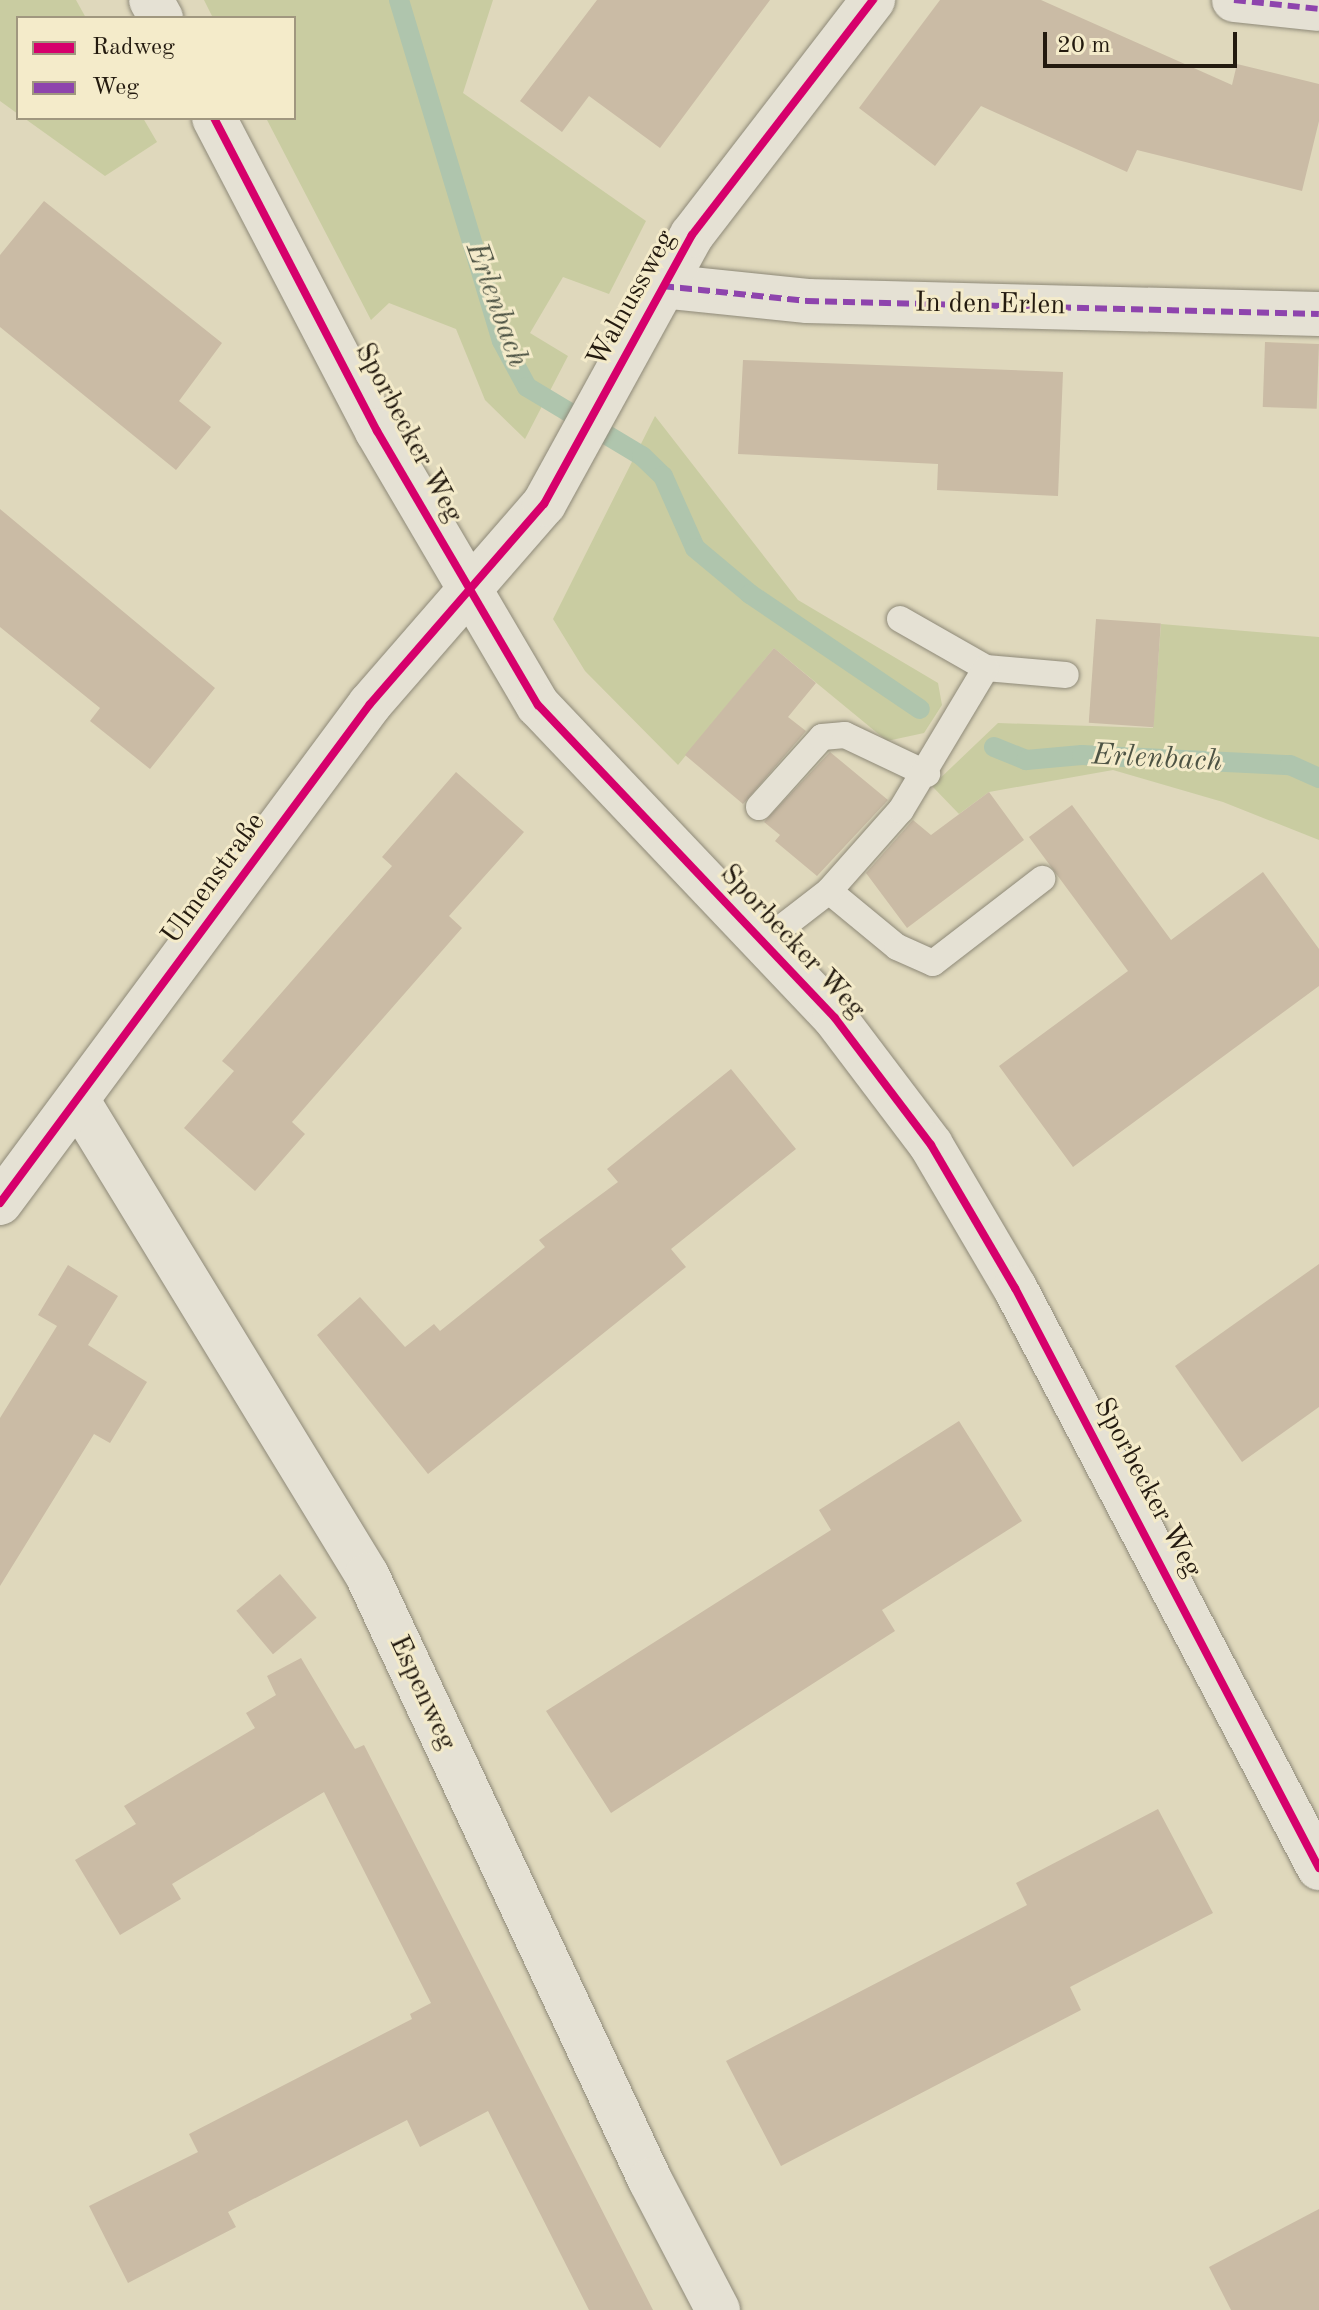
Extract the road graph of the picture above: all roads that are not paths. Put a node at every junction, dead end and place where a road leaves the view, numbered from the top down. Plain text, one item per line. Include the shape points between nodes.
1 (873, 0) edge
2 (1234, 0) edge
3 (1319, 9) edge
4 (215, 120) edge
5 (662, 286) junction
6 (1319, 314) edge
7 (467, 585) junction
8 (900, 619) dead end
9 (986, 668) junction
10 (1066, 675) dead end
11 (927, 774) junction
12 (759, 807) dead end
13 (1042, 879) dead end
14 (829, 891) junction
15 (763, 942) junction
16 (78, 1101) junction
17 (0, 1203) edge
18 (1319, 1868) edge
19 (718, 2310) edge

1 - 5 street, Walnussweg via 692,235
2 - 3 street
4 - 7 street, Sporbecker Weg via 377,431
5 - 6 street, In den Erlen via 807,301
5 - 7 street, Walnussweg via 544,504
7 - 15 street, Sporbecker Weg via 538,705
7 - 16 street, Ulmenstraße via 370,704
8 - 9 lane
9 - 10 lane
9 - 11 lane
11 - 12 lane via 845,735 822,737
11 - 14 lane
13 - 14 lane via 933,963 897,947
14 - 15 lane
15 - 18 street, Sporbecker Weg via 877,1070 938,1158 1023,1302
16 - 17 street, Ulmenstraße
16 - 19 street, Espenweg via 367,1575 650,2180

